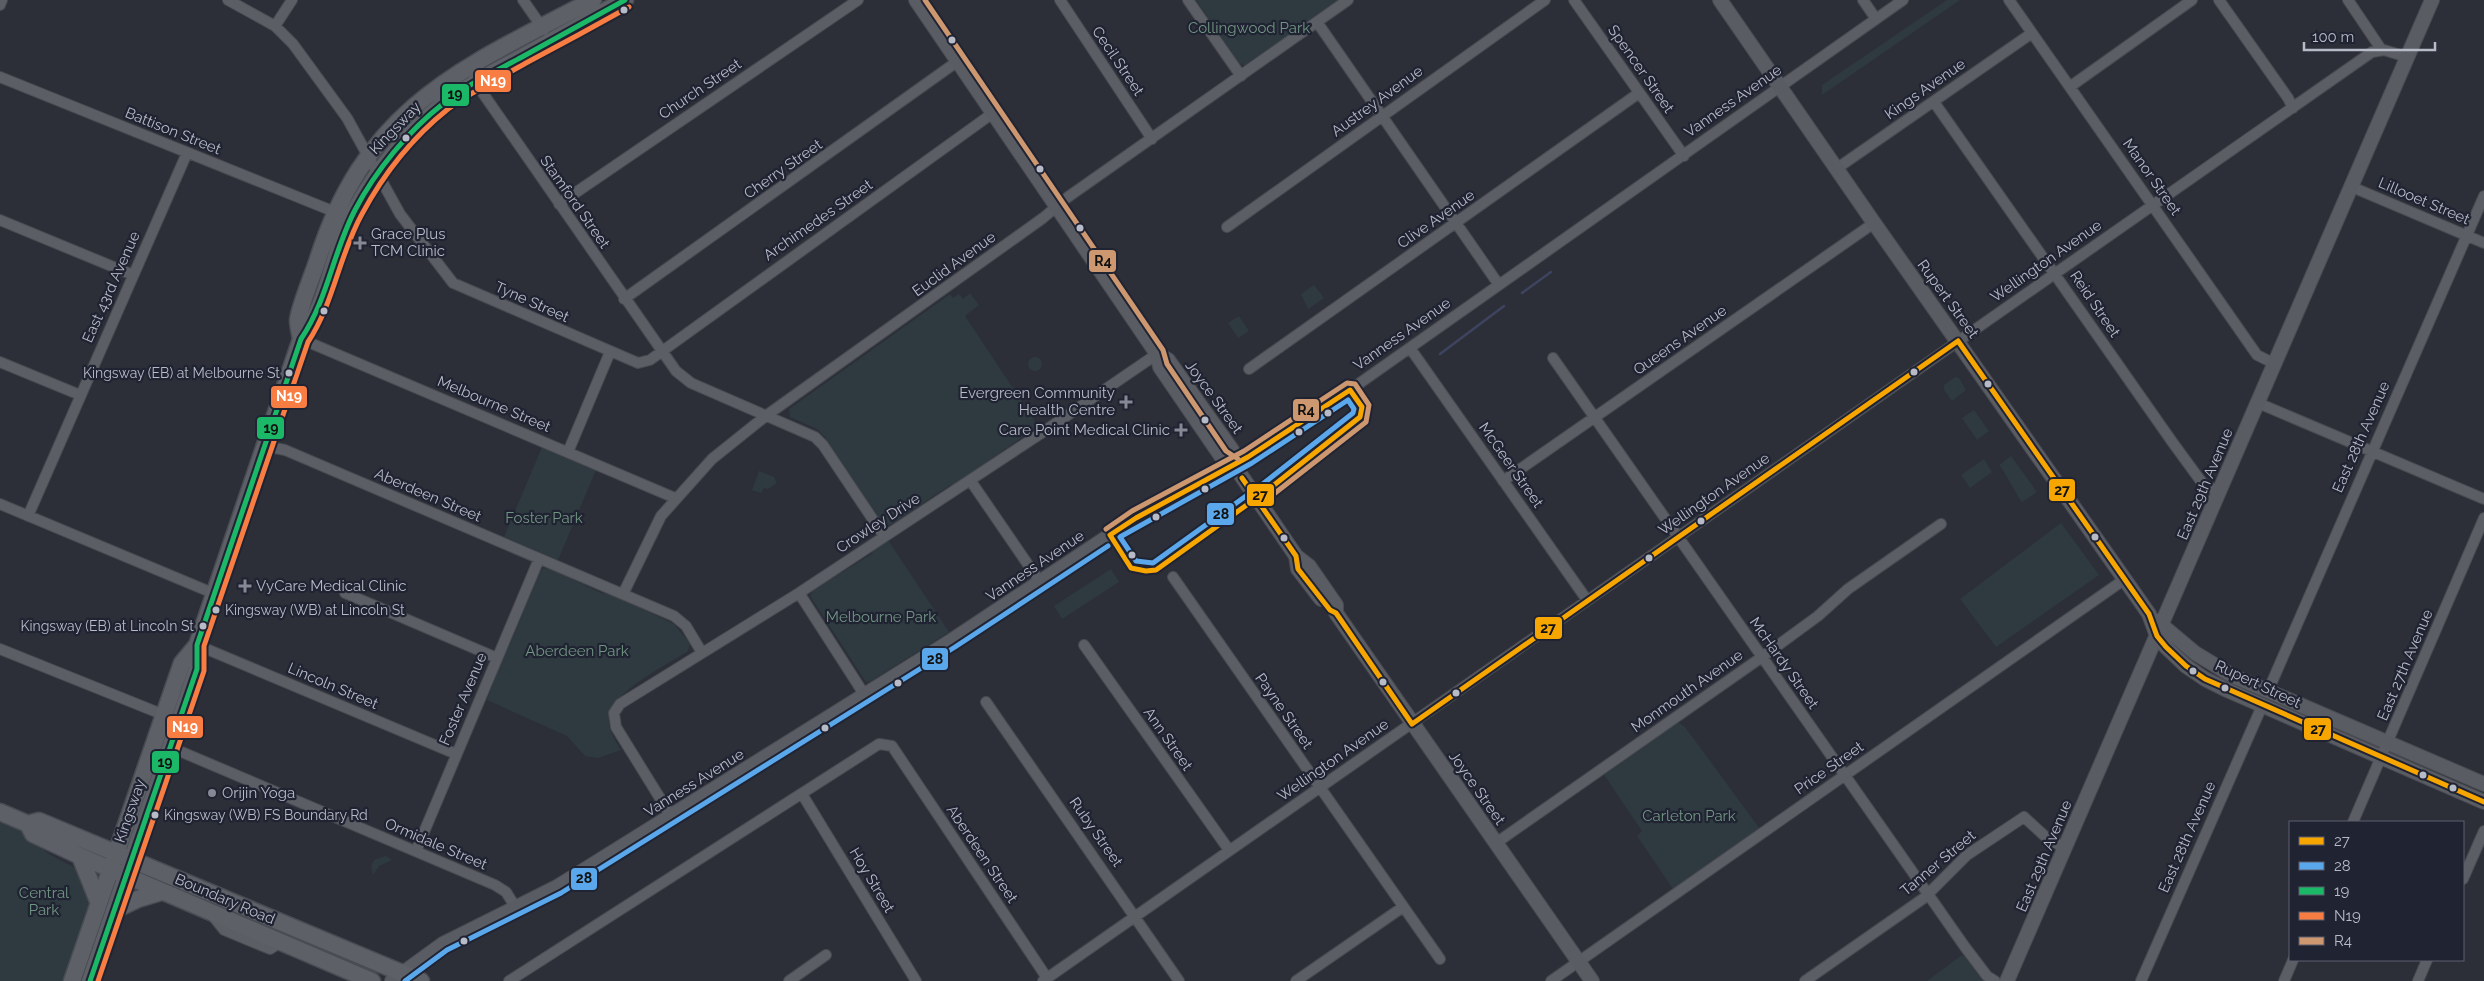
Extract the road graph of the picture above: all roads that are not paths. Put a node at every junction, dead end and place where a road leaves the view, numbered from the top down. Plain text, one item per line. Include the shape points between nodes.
1 (2, 0) edge
2 (228, 0) edge
3 (292, 0) edge
4 (524, 0) edge
5 (593, 0) edge
6 (625, 0) edge
7 (858, 0) edge
8 (916, 0) edge
9 (1060, 0) edge
10 (1188, 0) edge
11 (1348, 0) edge
12 (1545, 0) edge
13 (1574, 0) edge
14 (1720, 0) edge
15 (1863, 0) edge
16 (1903, 0) edge
17 (2009, 0) edge
18 (2192, 0) edge
19 (2219, 0) edge
20 (2348, 0) edge
21 (2432, 0) edge
22 (0, 6) edge
23 (1876, 19) junction
24 (1317, 22) junction
25 (275, 26) junction
26 (542, 27) junction
27 (2032, 33) junction
28 (552, 40) junction
29 (2381, 49) junction
30 (2407, 57) junction
31 (958, 61) junction
32 (466, 68) junction
33 (1241, 76) junction
34 (0, 77) edge
35 (476, 82) junction
36 (2071, 86) junction
37 (1780, 88) junction
38 (1640, 93) junction
39 (1934, 102) junction
40 (2293, 108) junction
41 (993, 113) junction
42 (1382, 115) junction
43 (1152, 139) junction
44 (187, 153) junction
45 (367, 156) junction
46 (1684, 156) junction
47 (1836, 169) junction
48 (377, 175) junction
49 (2352, 186) junction
50 (2484, 196) edge
51 (559, 204) junction
52 (2153, 205) junction
53 (1057, 206) junction
54 (335, 212) junction
55 (0, 220) edge
56 (1456, 223) junction
57 (1874, 223) junction
58 (1227, 228) dead end
59 (2467, 236) junction
60 (2484, 243) edge
61 (133, 274) junction
62 (2055, 274) junction
63 (1499, 285) junction
64 (624, 299) junction
65 (301, 339) junction
66 (1958, 340) junction
67 (1410, 348) junction
68 (610, 352) junction
69 (661, 352) junction
70 (1157, 354) junction
71 (1553, 358) dead end
72 (0, 362) edge
73 (2275, 364) junction
74 (1249, 369) dead end
75 (80, 395) junction
76 (2258, 403) junction
77 (767, 415) junction
78 (1595, 418) junction
79 (265, 446) junction
80 (2371, 451) junction
81 (568, 452) junction
82 (1234, 465) junction
83 (970, 480) junction
84 (1503, 481) junction
85 (2220, 492) junction
86 (675, 498) junction
87 (2484, 499) edge
88 (0, 504) edge
89 (28, 516) junction
90 (2484, 518) edge
91 (1941, 524) dead end
92 (884, 536) junction
93 (1678, 538) junction
94 (539, 559) junction
95 (1173, 577) dead end
96 (2125, 579) junction
97 (1040, 582) junction
98 (799, 592) junction
99 (345, 593) dead end
100 (215, 594) junction
101 (623, 594) junction
102 (1587, 600) junction
103 (2160, 630) junction
104 (197, 645) junction
105 (1084, 645) dead end
106 (0, 649) edge
107 (701, 652) junction
108 (1762, 657) junction
109 (497, 658) junction
110 (2268, 691) junction
111 (864, 694) junction
112 (986, 702) dead end
113 (2262, 706) junction
114 (164, 715) junction
115 (1412, 724) junction
116 (2388, 743) junction
117 (170, 747) junction
118 (456, 754) junction
119 (2382, 758) junction
120 (1846, 775) junction
121 (2484, 784) edge
122 (1319, 788) junction
123 (802, 794) junction
124 (2484, 802) edge
125 (0, 812) edge
126 (671, 816) junction
127 (2353, 821) edge
128 (28, 824) junction
129 (2484, 831) edge
130 (1496, 843) junction
131 (2065, 848) junction
132 (1229, 850) junction
133 (416, 852) junction
134 (116, 853) junction
135 (80, 856) junction
136 (132, 860) junction
137 (110, 869) junction
138 (127, 876) junction
139 (2464, 877) edge
140 (161, 892) junction
141 (1929, 893) junction
142 (98, 901) junction
143 (1403, 907) junction
144 (516, 908) junction
145 (115, 910) junction
146 (1136, 916) junction
147 (826, 955) dead end
148 (1440, 959) dead end
149 (2293, 961) edge
150 (2427, 961) edge
151 (1579, 962) junction
152 (397, 977) edge
153 (1045, 979) edge
154 (72, 981) edge
155 (90, 981) edge
156 (372, 981) edge
157 (421, 981) edge
158 (509, 981) edge
159 (789, 981) edge
160 (916, 981) edge
161 (1179, 981) edge
162 (1296, 981) edge
163 (1551, 981) edge
164 (1592, 981) edge
165 (1805, 981) edge
166 (1996, 981) edge
167 (2007, 981) edge
168 (2141, 981) edge
169 (2284, 981) edge
170 (2418, 981) edge

1 - 22 street
2 - 25 street, Tyne Street
3 - 25 street
4 - 26 street
5 - 26 main road, Kingsway
6 - 28 main road, Kingsway
7 - 51 street, Church Street
8 - 31 street, Joyce Street
9 - 43 street, Cecil Street
10 - 33 street
11 - 24 street, Euclid Avenue
12 - 42 street, Austrey Avenue
13 - 38 street, Spencer Street
14 - 37 street, Rupert Street
15 - 23 street
16 - 23 street, Vanness Avenue
17 - 27 street, Manor Street
18 - 36 street
19 - 40 street
20 - 29 street
21 - 30 street, East 29th Avenue
23 - 37 street, Vanness Avenue
24 - 33 street, Euclid Avenue
24 - 42 street
25 - 45 street, Tyne Street via 293,44 347,118
26 - 28 street
26 - 32 main road, Kingsway
27 - 36 street, Manor Street
27 - 39 street, Kings Avenue
28 - 35 main road, Kingsway
29 - 30 street
29 - 40 street, Wellington Avenue via 2372,52
30 - 49 street, East 29th Avenue
31 - 41 street, Joyce Street
31 - 64 street, Cherry Street
32 - 35 street, Stamford Street
32 - 45 main road, Kingsway via 403,115
33 - 43 street, Euclid Avenue
34 - 44 street, Battison Street
35 - 48 main road, Kingsway via 444,104 404,142
35 - 51 street, Stamford Street
36 - 52 street, Manor Street
37 - 46 street, Vanness Avenue
37 - 47 street, Rupert Street
38 - 46 street, Spencer Street
38 - 56 street, Clive Avenue
39 - 47 street, Kings Avenue
39 - 62 street, Reid Street
40 - 52 street, Wellington Avenue
41 - 53 street, Joyce Street
41 - 69 street, Archimedes Street
42 - 56 street
42 - 58 street, Austrey Avenue
43 - 53 street, Euclid Avenue
44 - 54 street, Battison Street
44 - 61 street, East 43rd Avenue
45 - 48 street, Tyne Street
45 - 54 main road, Kingsway
46 - 63 street, Vanness Avenue
47 - 57 street, Rupert Street
48 - 65 main road, Kingsway via 351,217 332,263 313,324
48 - 68 street, Tyne Street via 410,229 453,283
49 - 59 street, Lillooet Street
49 - 73 street, East 29th Avenue
50 - 59 street, East 28th Avenue
51 - 64 street, Stamford Street
52 - 62 street, Wellington Avenue
52 - 73 street, Manor Street via 2257,355
53 - 70 street, Joyce Street
53 - 77 street, Euclid Avenue
54 - 65 main road, Kingsway via 298,320
55 - 61 street
56 - 63 street
56 - 74 street, Clive Avenue
57 - 66 street, Rupert Street
57 - 78 street, Queens Avenue
59 - 60 street, Lillooet Street
59 - 80 street, East 28th Avenue
61 - 75 street, East 43rd Avenue
62 - 66 street, Wellington Avenue
62 - 85 street, Reid Street via 2203,484
63 - 67 street, Vanness Avenue
64 - 69 street, Stamford Street
65 - 79 main road, Kingsway
65 - 81 street, Melbourne Street
66 - 93 street, Wellington Avenue
66 - 96 street, Rupert Street
67 - 82 street, Vanness Avenue via 1286,434
67 - 84 street, McGeer Street
68 - 69 street, Tyne Street via 638,362 650,360
68 - 81 street
69 - 77 street via 691,383
70 - 82 street, Joyce Street via 1168,360 1232,450
70 - 83 street, Crowley Drive
71 - 78 street, McHardy Street
72 - 75 street
73 - 76 street, East 29th Avenue
75 - 89 street, East 43rd Avenue
76 - 80 street
76 - 85 street, East 29th Avenue
77 - 86 street, Euclid Avenue via 712,459
77 - 92 street via 806,432 823,445
78 - 84 street, Queens Avenue
78 - 93 street, McHardy Street
79 - 94 street, Aberdeen Street via 285,450
79 - 100 main road, Kingsway
80 - 87 street
80 - 110 street, East 28th Avenue
81 - 86 street, Melbourne Street
82 - 97 street, Vanness Avenue via 1136,518
82 - 115 street, Joyce Street via 1296,556 1298,569 1330,610 1336,613
83 - 92 street, Crowley Drive
83 - 97 street
84 - 102 street, McGeer Street
85 - 103 street, East 29th Avenue
86 - 101 street, Euclid Avenue via 649,538
88 - 89 street
89 - 100 street
90 - 116 street, East 27th Avenue
91 - 108 street, Monmouth Avenue via 1848,589 1818,616
92 - 98 street, Crowley Drive
93 - 102 street, Wellington Avenue
93 - 108 street, McHardy Street
94 - 101 street, Aberdeen Street
94 - 109 street, Foster Avenue
95 - 122 street, Payne Street
96 - 103 street, Rupert Street
96 - 120 street, Price Street
97 - 111 street, Vanness Avenue
98 - 107 street, Crowley Drive
98 - 111 street
99 - 109 street
100 - 104 main road, Kingsway
101 - 107 street, Aberdeen Street via 680,620
102 - 115 street, Wellington Avenue
103 - 110 street, Rupert Street via 2213,666
103 - 113 street, Rupert Street via 2186,666
103 - 131 street, East 29th Avenue
104 - 114 main road, Kingsway via 182,663
104 - 117 main road, Kingsway via 197,669
104 - 118 street, Lincoln Street
105 - 132 street, Ann Street
106 - 114 street
107 - 126 street, Crowley Drive via 623,700 614,713 621,737
108 - 120 street, McHardy Street
108 - 130 street, Monmouth Avenue
109 - 118 street, Foster Avenue
110 - 116 street, Rupert Street
111 - 126 street, Vanness Avenue
112 - 146 street, Ruby Street
113 - 119 street, Rupert Street
113 - 168 street, East 28th Avenue
114 - 134 main road, Kingsway
115 - 122 street, Wellington Avenue
115 - 130 street, Joyce Street
116 - 119 street, East 27th Avenue
116 - 121 street, Rupert Street
117 - 133 street, Ormidale Street
117 - 136 main road, Kingsway
118 - 133 street, Foster Avenue
119 - 124 street, Rupert Street
119 - 127 street, East 27th Avenue
120 - 141 street, McHardy Street
120 - 151 street, Price Street
122 - 132 street, Wellington Avenue
122 - 143 street, Payne Street
123 - 153 street, Aberdeen Street via 879,744 892,746
123 - 158 street
123 - 160 street, Hoy Street
125 - 128 main road, Boundary Road
126 - 144 street, Vanness Avenue via 557,887
128 - 134 main road, Boundary Road via 39,821
128 - 135 main road, Boundary Road via 33,834
129 - 139 street
130 - 151 street, Joyce Street
131 - 141 street, Tanner Street via 2048,839 2024,817 1967,855
131 - 167 street, East 29th Avenue
132 - 146 street, Wellington Avenue
133 - 144 street, Ormidale Street via 502,889
134 - 136 main road, Boundary Road
134 - 137 main road, Kingsway
135 - 137 main road, Boundary Road
135 - 142 main road
136 - 138 main road, Kingsway
136 - 152 main road, Boundary Road
137 - 138 main road, Boundary Road
137 - 142 main road, Kingsway
138 - 140 main road, Boundary Road
138 - 145 main road, Kingsway
140 - 145 main road via 138,898
140 - 156 main road, Boundary Road
141 - 165 street, Tanner Street
141 - 166 street, McHardy Street via 1986,976
142 - 154 main road, Kingsway
143 - 148 street, Payne Street
143 - 162 street
144 - 152 street, Vanness Avenue via 443,944
145 - 155 main road, Kingsway
146 - 153 street, Wellington Avenue
146 - 161 street, Ruby Street
147 - 159 street
149 - 169 street
150 - 170 street
151 - 163 street, Price Street
151 - 164 street, Joyce Street
152 - 157 main road, Boundary Road

